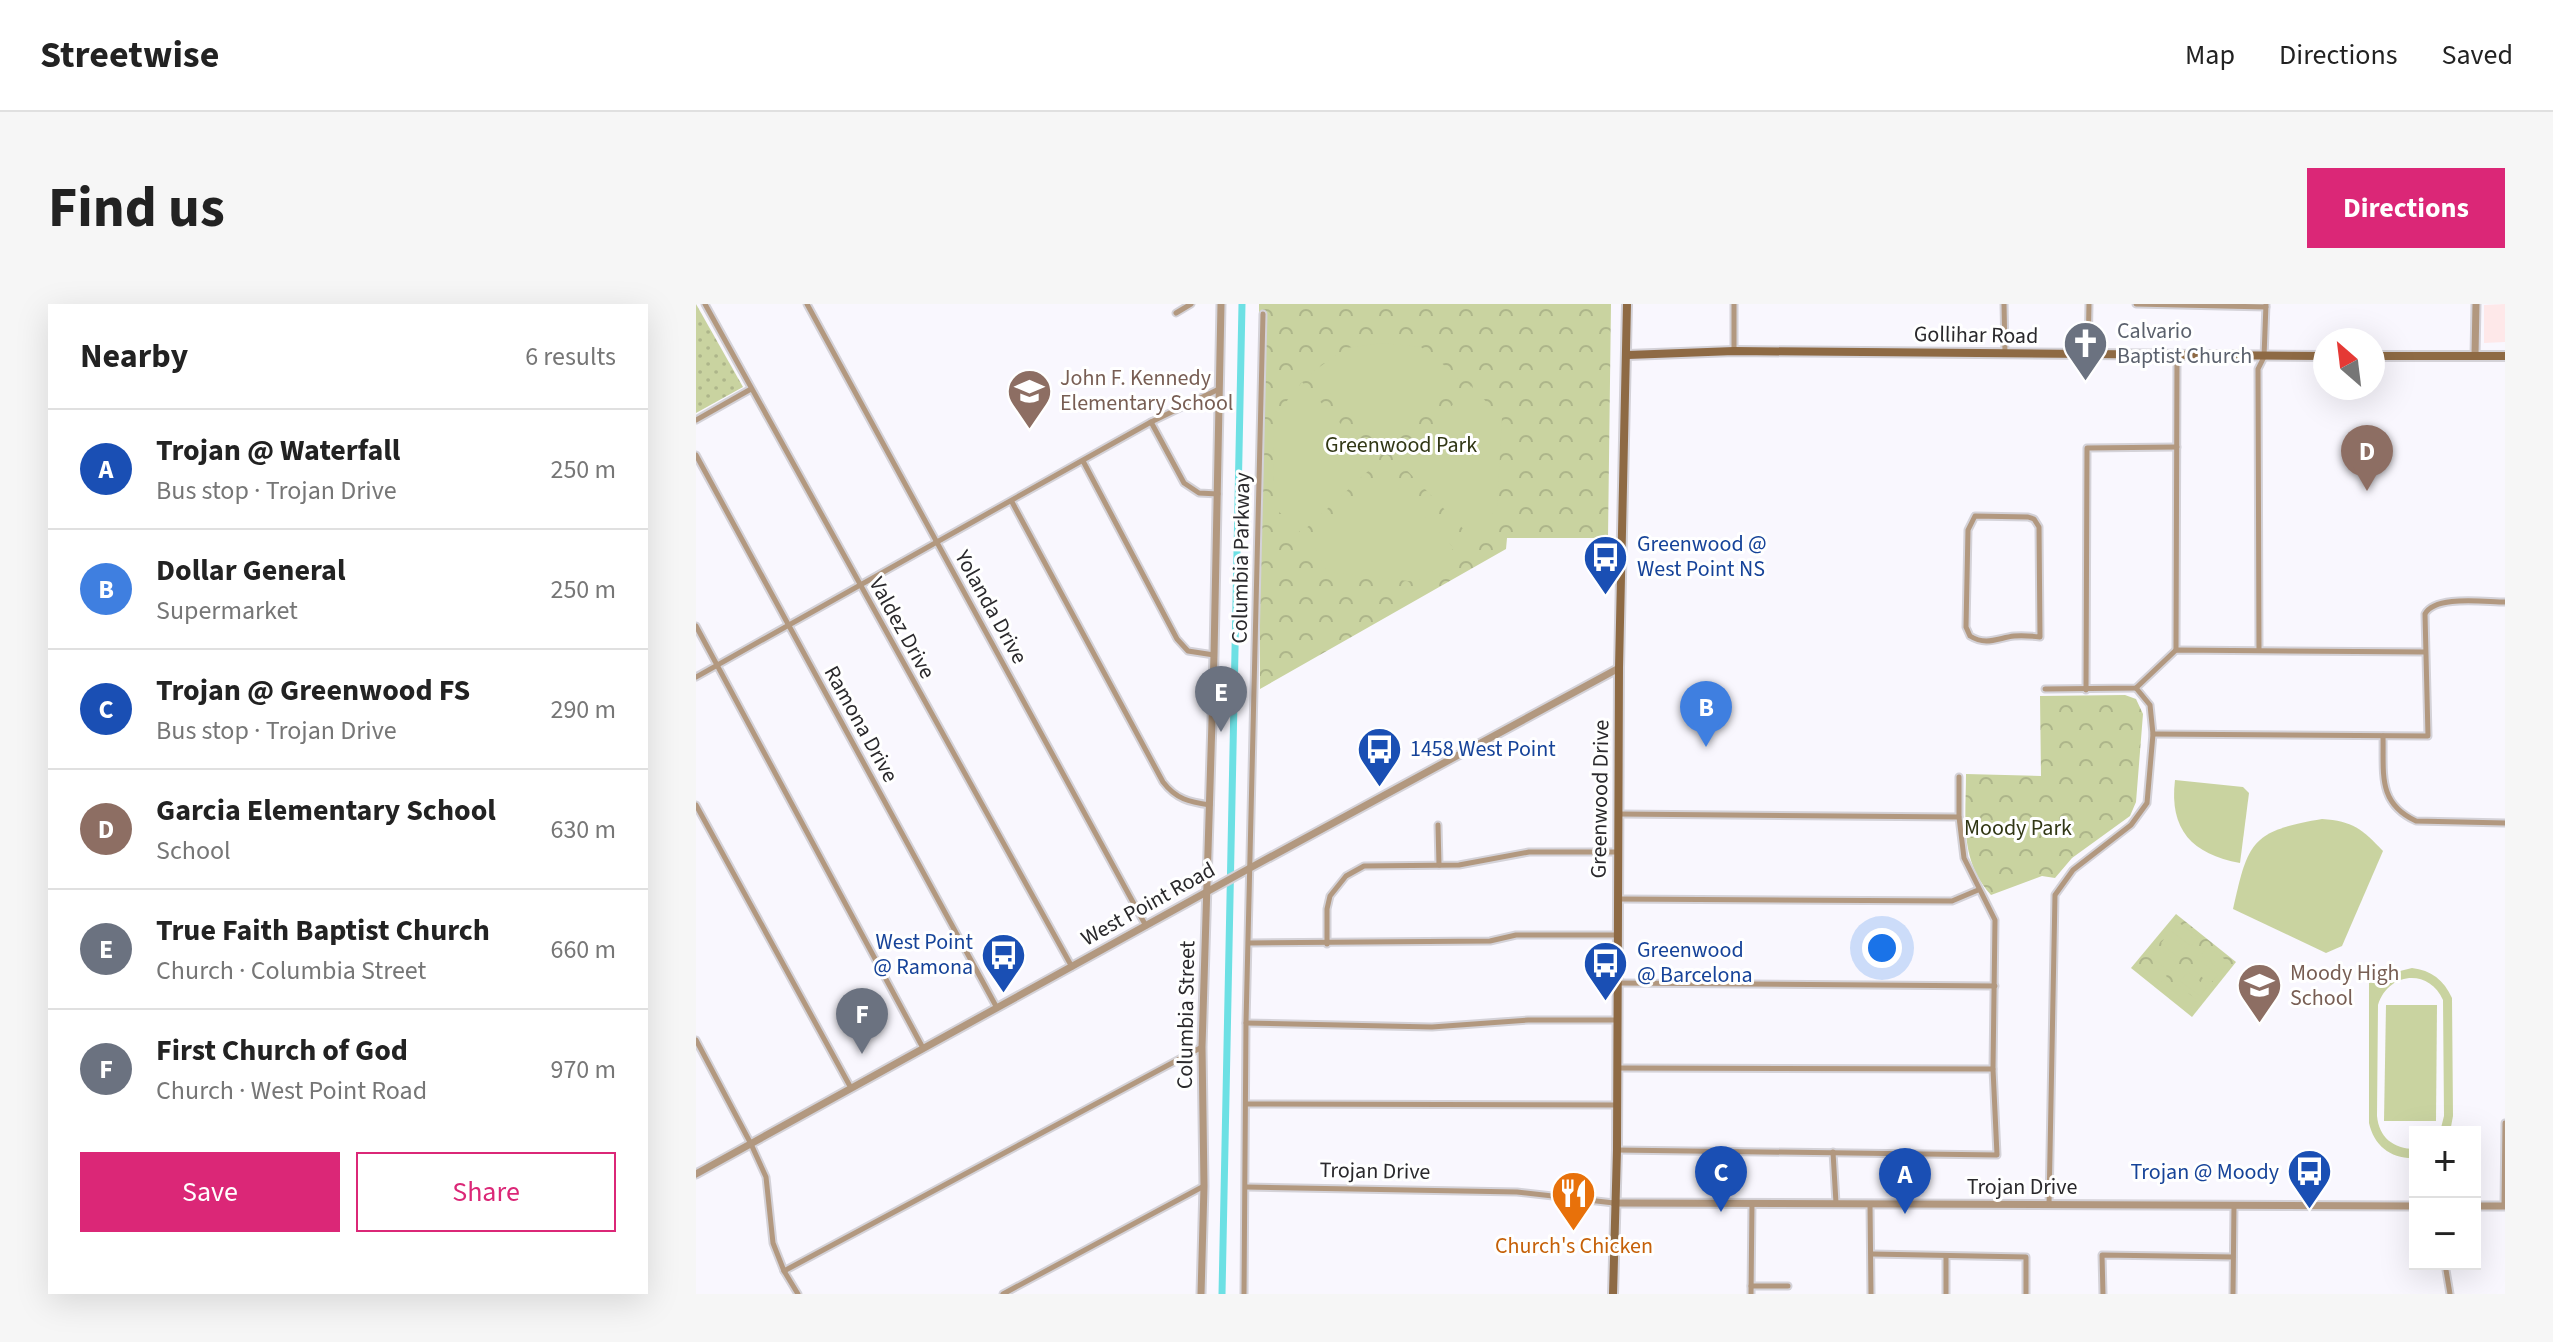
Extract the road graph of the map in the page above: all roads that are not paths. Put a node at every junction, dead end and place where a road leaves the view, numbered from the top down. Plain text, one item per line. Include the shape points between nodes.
1 (705, 304) edge
2 (807, 304) edge
3 (1191, 304) edge
4 (1221, 304) edge
5 (1627, 304) edge
6 (1734, 304) edge
7 (2004, 304) edge
8 (2089, 304) edge
9 (2136, 304) edge
10 (2476, 304) edge
11 (2266, 306) edge
12 (1176, 313) dead end
13 (1263, 314) dead end
14 (1734, 351) junction
15 (2005, 353) junction
16 (1628, 355) junction
17 (2088, 355) junction
18 (2475, 355) junction
19 (2313, 356) edge
20 (2385, 356) edge
21 (2505, 356) edge
22 (2177, 357) junction
23 (2264, 357) junction
24 (751, 389) junction
25 (1219, 389) junction
26 (696, 420) edge
27 (1151, 422) junction
28 (2177, 447) junction
29 (696, 455) edge
30 (1083, 461) junction
31 (1218, 494) junction
32 (1012, 502) junction
33 (938, 543) junction
34 (862, 587) junction
35 (2505, 602) edge
36 (696, 626) edge
37 (789, 626) junction
38 (2040, 637) joint
39 (2176, 650) junction
40 (2259, 650) junction
41 (2425, 652) junction
42 (1214, 655) junction
43 (717, 665) junction
44 (1619, 668) junction
45 (696, 677) edge
46 (2136, 688) junction
47 (2045, 689) dead end
48 (2086, 690) junction
49 (2153, 734) junction
50 (2383, 736) junction
51 (1959, 777) dead end
52 (696, 805) edge
53 (1210, 805) junction
54 (1618, 814) junction
55 (1959, 817) junction
56 (2505, 823) edge
57 (1438, 825) dead end
58 (1618, 852) junction
59 (1439, 865) junction
60 (1246, 870) junction
61 (1978, 890) junction
62 (1206, 893) junction
63 (1617, 899) junction
64 (1146, 926) junction
65 (1617, 935) junction
66 (1249, 943) junction
67 (1327, 944) junction
68 (1072, 967) junction
69 (1619, 983) junction
70 (1995, 986) junction
71 (997, 1008) junction
72 (1617, 1020) junction
73 (1246, 1023) junction
74 (696, 1040) edge
75 (1202, 1047) junction
76 (923, 1049) junction
77 (1618, 1068) junction
78 (1993, 1069) junction
79 (851, 1088) junction
80 (1246, 1104) junction
81 (1618, 1105) junction
82 (2505, 1123) edge
83 (751, 1144) junction
84 (1617, 1150) junction
85 (1833, 1152) junction
86 (696, 1174) edge
87 (1204, 1186) junction
88 (1246, 1187) junction
89 (1614, 1203) junction
90 (1752, 1203) junction
91 (1836, 1204) junction
92 (1870, 1204) junction
93 (2049, 1205) junction
94 (2234, 1205) junction
95 (2409, 1206) edge
96 (2481, 1206) edge
97 (2505, 1206) edge
98 (1872, 1254) junction
99 (1946, 1256) junction
100 (2233, 1257) junction
101 (2446, 1270) edge
102 (784, 1271) junction
103 (1751, 1286) junction
104 (1788, 1286) dead end
105 (798, 1294) edge
106 (1003, 1294) edge
107 (1201, 1294) edge
108 (1244, 1294) edge
109 (1613, 1294) edge
110 (1751, 1294) edge
111 (1871, 1294) edge
112 (1946, 1294) edge
113 (2026, 1294) edge
114 (2103, 1294) edge
115 (2233, 1294) edge
116 (2450, 1294) edge

1 - 24 street, Valdez Drive
2 - 33 street, Yolanda Drive
3 - 12 street
4 - 25 street, Columbia Street
5 - 16 main road, Greenwood Drive
6 - 14 street
7 - 15 street
8 - 17 street
9 - 11 street
10 - 18 street
11 - 23 street
13 - 60 street, Columbia Parkway
14 - 15 main road, Gollihar Road
14 - 16 main road, Gollihar Road
15 - 17 main road, Gollihar Road
16 - 44 main road, Greenwood Drive
17 - 22 main road, Gollihar Road
18 - 20 main road
18 - 21 main road
19 - 23 main road, Gollihar Road
22 - 23 main road, Gollihar Road
22 - 28 street
23 - 40 street via 2258,369
24 - 26 street
24 - 34 street, Valdez Drive
25 - 27 street
25 - 31 street, Columbia Street
27 - 30 street
27 - 31 street via 1184,483 1199,493
28 - 39 street
28 - 48 street via 2087,448
29 - 37 street, Ramona Drive
30 - 32 street
30 - 42 street via 1177,639 1188,651
31 - 42 street, Columbia Street
32 - 33 street
32 - 53 street via 1163,782 1185,801
33 - 34 street
33 - 64 street, Yolanda Drive
34 - 37 street
34 - 68 street, Valdez Drive
35 - 41 street via 2434,604 2425,614
36 - 43 street
37 - 43 street
37 - 71 street, Ramona Drive
38 - 38 street via 1983,641 1970,636 1968,530 1975,516 2028,517 2039,527
39 - 40 street
39 - 46 street
40 - 41 street
41 - 50 street via 2428,736
42 - 53 street, Columbia Street
43 - 45 street
43 - 76 street
44 - 54 main road, Greenwood Drive
44 - 60 street, West Point Road
46 - 48 street
46 - 49 street via 2150,705
47 - 48 street
49 - 50 street
49 - 93 street via 2147,803 2131,825 2073,870 2055,895
50 - 56 street via 2384,785 2403,816 2416,821
51 - 55 street
52 - 79 street
53 - 62 street, Columbia Street
54 - 55 street
54 - 58 main road, Greenwood Drive
55 - 61 street via 1964,858
57 - 59 street
58 - 59 street via 1529,852
58 - 63 main road, Greenwood Drive
59 - 67 street via 1373,864 1354,870 1330,896
60 - 62 street, West Point Road
60 - 66 street, Columbia Parkway
61 - 63 street via 1952,901
61 - 70 street via 1995,920
62 - 64 street, West Point Road
62 - 75 street, Columbia Street
63 - 65 main road, Greenwood Drive
64 - 68 street, West Point Road
65 - 67 street
65 - 69 main road, Greenwood Drive
66 - 67 street
66 - 73 street, Columbia Parkway
68 - 71 street, West Point Road
69 - 70 street
69 - 72 main road, Greenwood Drive
70 - 78 street
71 - 76 street, West Point Road
72 - 73 street via 1432,1027
72 - 77 main road, Greenwood Drive
73 - 80 street, Columbia Parkway
74 - 83 street
75 - 87 street, Columbia Street
75 - 102 street
76 - 79 street, West Point Road
77 - 78 street
77 - 81 main road, Greenwood Drive
78 - 85 street via 1997,1155
79 - 83 street, West Point Road
80 - 81 street
80 - 88 street, Columbia Parkway
81 - 84 main road, Greenwood Drive
82 - 97 street
83 - 86 street, West Point Road
83 - 102 street via 766,1177 773,1243
84 - 85 street
84 - 89 main road, Greenwood Drive
85 - 91 street
87 - 106 street
87 - 107 street, Columbia Street
88 - 89 street, Trojan Drive via 1517,1192
88 - 108 street, Columbia Parkway
89 - 90 street, Trojan Drive
89 - 109 main road, Greenwood Drive
90 - 91 street, Trojan Drive
90 - 103 street
91 - 92 street, Trojan Drive
92 - 93 street, Trojan Drive
92 - 98 street
93 - 94 street, Trojan Drive
94 - 95 street, Trojan Drive
94 - 100 street
96 - 97 street
98 - 99 street
98 - 111 street
99 - 112 street
99 - 113 street via 2026,1257
100 - 114 street via 2102,1255
100 - 115 street
101 - 116 street
102 - 105 street
103 - 104 street
103 - 110 street

